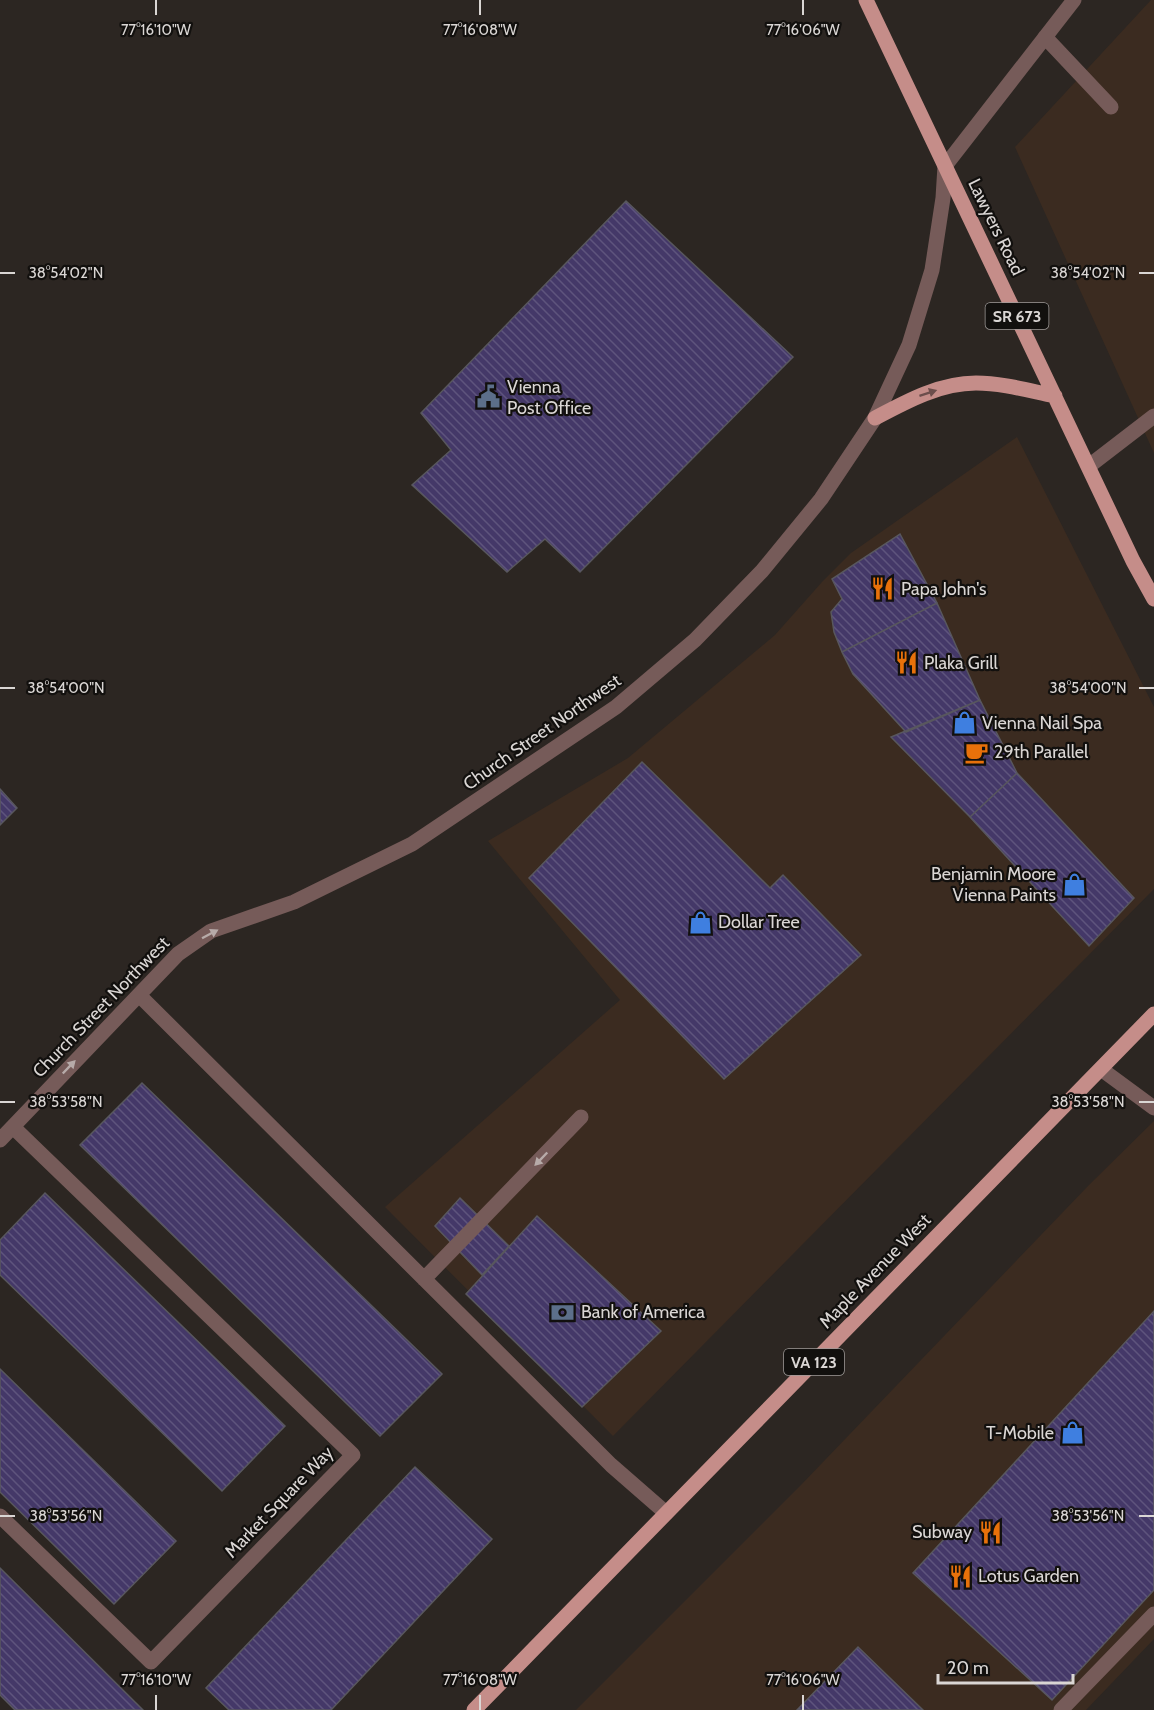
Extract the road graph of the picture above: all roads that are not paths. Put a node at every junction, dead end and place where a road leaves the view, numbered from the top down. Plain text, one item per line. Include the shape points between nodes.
1 (866, 0) edge
2 (1074, 0) edge
3 (1045, 37) junction
4 (1111, 107) dead end
5 (945, 165) junction
6 (1055, 396) junction
7 (1154, 416) edge
8 (875, 418) junction
9 (1089, 466) junction
10 (1154, 599) edge
11 (139, 995) junction
12 (1154, 1014) edge
13 (1101, 1069) junction
14 (1154, 1108) edge
15 (582, 1117) dead end
16 (13, 1127) junction
17 (0, 1140) edge
18 (424, 1279) junction
19 (666, 1513) junction
20 (0, 1516) edge
21 (1154, 1614) edge
22 (474, 1710) edge
23 (1061, 1710) edge

1 - 5 main road, Lawyers Road / SR 673
2 - 3 street
3 - 4 street
3 - 5 street
5 - 6 main road, Lawyers Road / SR 673
5 - 8 street, Church Street Northwest via 932,270 909,345
8 -> 6 main road via 930,392 974,383
6 - 9 main road, Lawyers Road / SR 673
7 - 9 street
11 -> 8 street, Church Street Northwest via 178,954 212,931 294,902 422,838 616,707 695,640 762,571 821,499
9 - 10 main road, Lawyers Road / SR 673
16 -> 11 street, Church Street Northwest
11 - 18 street
12 - 13 main road, Maple Avenue West / VA 123
13 - 14 street
13 - 19 main road, Maple Avenue West / VA 123
15 -> 18 street
16 - 17 street, Church Street Northwest
16 - 20 street, Market Square Way via 353,1455 151,1662
18 - 19 street via 611,1465
19 - 22 main road, Maple Avenue West / VA 123
21 - 23 street

